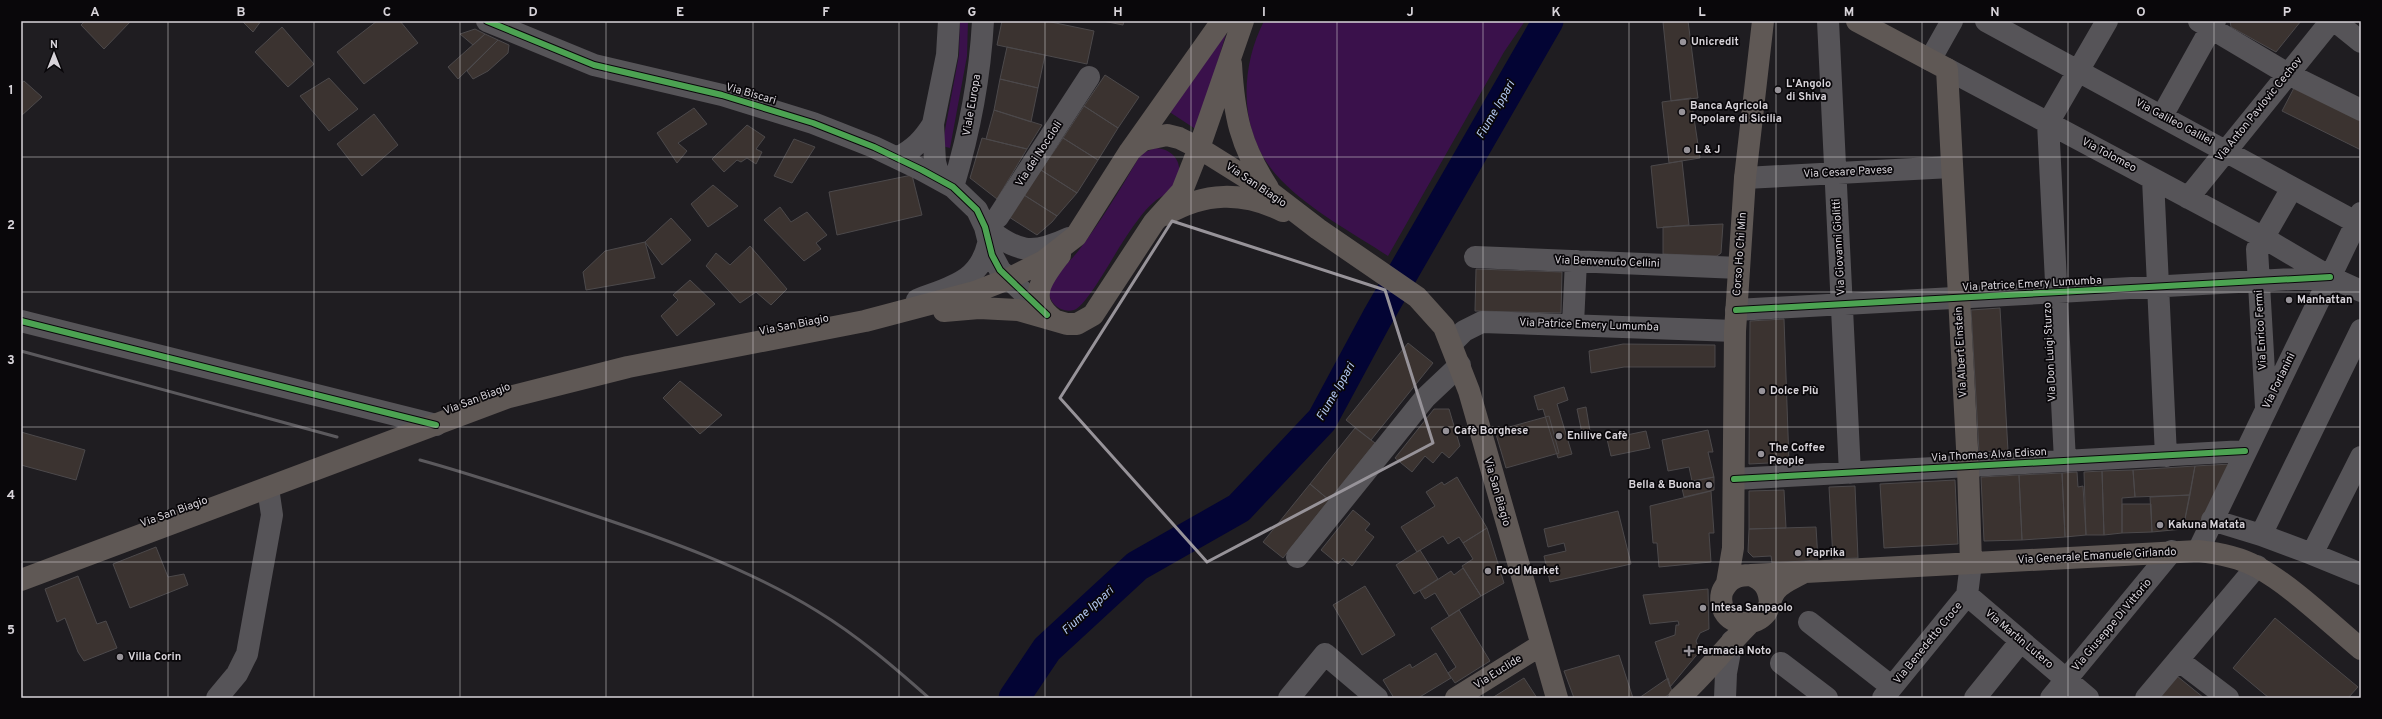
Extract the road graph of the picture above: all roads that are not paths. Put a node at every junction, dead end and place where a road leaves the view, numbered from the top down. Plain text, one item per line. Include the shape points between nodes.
1 (487, 21) edge
2 (949, 21) edge
3 (983, 21) edge
4 (1222, 21) edge
5 (1243, 21) edge
6 (1763, 21) edge
7 (1828, 21) edge
8 (1857, 21) edge
9 (1952, 21) edge
10 (1986, 21) edge
11 (2107, 21) edge
12 (2331, 21) edge
13 (2334, 21) edge
14 (2208, 23) edge
15 (2361, 42) edge
16 (1231, 54) junction
17 (1938, 64) junction
18 (2079, 71) junction
19 (2288, 74) junction
20 (1089, 77) dead end
21 (2361, 110) edge
22 (2162, 116) junction
23 (2048, 123) junction
24 (933, 124) junction
25 (1199, 148) junction
26 (2226, 150) junction
27 (1130, 151) junction
28 (897, 158) junction
29 (1951, 167) junction
30 (1836, 173) junction
31 (1745, 178) junction
32 (2153, 179) junction
33 (946, 184) junction
34 (2292, 188) junction
35 (1271, 193) junction
36 (2188, 198) junction
37 (2359, 220) edge
38 (1154, 222) junction
39 (1318, 229) junction
40 (987, 236) junction
41 (1076, 236) junction
42 (2264, 238) junction
43 (1475, 257) dead end
44 (1576, 261) junction
45 (1739, 268) junction
46 (2330, 277) junction
47 (1008, 279) junction
48 (2258, 282) junction
49 (2158, 288) junction
50 (2361, 291) edge
51 (2057, 293) junction
52 (1958, 298) junction
53 (1842, 305) junction
54 (1050, 317) junction
55 (1735, 320) junction
56 (21, 321) edge
57 (865, 321) junction
58 (1573, 324) junction
59 (2361, 330) edge
60 (1451, 344) junction
61 (1460, 365) junction
62 (2266, 409) junction
63 (436, 425) junction
64 (2245, 451) junction
65 (2166, 456) junction
66 (2361, 457) edge
67 (2065, 461) junction
68 (1968, 467) junction
69 (1850, 473) junction
70 (1734, 479) junction
71 (268, 488) junction
72 (2212, 520) junction
73 (2261, 535) junction
74 (2172, 551) junction
75 (2198, 551) junction
76 (2312, 554) junction
77 (1297, 557) dead end
78 (1971, 563) junction
79 (2257, 566) junction
80 (1802, 574) junction
81 (2361, 574) edge
82 (1751, 575) junction
83 (21, 580) edge
84 (1727, 584) junction
85 (1967, 595) junction
86 (1770, 602) junction
87 (1724, 612) junction
88 (1809, 622) dead end
89 (1750, 623) junction
90 (2021, 641) junction
91 (1728, 644) junction
92 (1541, 645) junction
93 (2361, 649) edge
94 (2178, 660) junction
95 (1781, 663) dead end
96 (2067, 679) junction
97 (1698, 680) junction
98 (1887, 693) edge
99 (217, 698) edge
100 (1289, 698) edge
101 (1377, 698) edge
102 (1456, 698) edge
103 (1557, 698) edge
104 (1679, 698) edge
105 (1719, 698) edge
106 (1725, 698) edge
107 (1827, 698) edge
108 (1975, 698) edge
109 (2051, 698) edge
110 (2088, 698) edge
111 (2146, 698) edge
112 (2228, 698) edge

1 - 28 street, Via Biscari via 594,65 766,108 813,123
2 - 24 street via 947,55
3 - 33 street, Viale Europa via 982,47 963,155
4 - 27 main road
5 - 16 main road
6 - 31 main road, Corso Ho Chi Min
7 - 30 street, Via Giovanni Giolitti
8 - 17 main road, Via Tolomeo
9 - 17 street
10 - 18 street, Via Galileo Galilei
11 - 18 street
12 - 19 street, Via Anton Pavlovic Cechov
13 - 15 street
14 - 19 street
14 - 22 street
16 - 25 main road
16 - 35 main road via 1232,82 1240,132 1253,165
17 - 23 street, Via Tolomeo
17 - 29 main road, Via Albert Einstein
18 - 22 street, Via Galileo Galilei
18 - 23 street
19 - 21 street
19 - 26 street, Via Anton Pavlovic Cechov
20 - 40 street, Via dei Noccioli
22 - 26 street, Via Galileo Galilei
23 - 32 street, Via Tolomeo
23 - 51 street, Via Don Luigi Sturzo
24 - 28 street via 911,151
24 - 33 street via 935,162
25 - 27 main road, Via San Biagio via 1166,135 1143,140
25 - 35 main road, Via San Biagio
25 - 38 main road via 1182,191
26 - 34 street, Via Galileo Galilei
26 - 36 street, Via Anton Pavlovic Cechov
27 - 41 main road
28 - 33 street, Via Biscari
29 - 30 street, Via Cesare Pavese
29 - 52 main road, Via Albert Einstein
30 - 31 street, Via Cesare Pavese
30 - 53 street, Via Giovanni Giolitti
31 - 45 main road, Corso Ho Chi Min
32 - 36 street, Via Tolomeo
32 - 49 street
33 - 40 street, Via Biscari via 977,210
34 - 37 street, Via Galileo Galilei
34 - 42 street, Via Enrico Fermi
35 - 39 main road, Via San Biagio
36 - 42 street, Via Tolomeo
37 - 46 street, Via Forlanini
38 - 39 main road via 1195,200 1214,196 1234,197 1271,205
38 - 54 main road via 1093,314 1077,324 1068,324
39 - 60 main road, Via San Biagio via 1417,297 1444,327
40 - 41 street via 1020,249 1034,251
40 - 47 street, Via Biscari via 1000,270
40 - 57 street via 979,268 968,279
41 - 47 main road via 1044,260
41 - 54 main road via 1039,286 1041,305
42 - 46 street, Via Tolomeo
42 - 48 street, Via Enrico Fermi via 2257,249
43 - 44 street, Via Benvenuto Cellini
44 - 45 street, Via Benvenuto Cellini
44 - 58 street
45 - 55 main road, Corso Ho Chi Min
46 - 48 street, Via Patrice Emery Lumumba
46 - 50 street, Via Tolomeo
46 - 62 street, Via Forlanini
47 - 54 street, Via Biscari
47 - 57 main road via 975,292
48 - 49 street, Via Patrice Emery Lumumba
48 - 62 street, Via Enrico Fermi
49 - 51 street, Via Patrice Emery Lumumba
49 - 65 street
51 - 52 street, Via Patrice Emery Lumumba
51 - 67 street, Via Don Luigi Sturzo
52 - 53 street, Via Patrice Emery Lumumba
52 - 68 main road, Via Albert Einstein
53 - 55 street, Via Patrice Emery Lumumba
53 - 69 street, Via Giovanni Giolitti
54 - 57 main road via 1018,310 979,308
55 - 58 street, Via Patrice Emery Lumumba
55 - 70 main road, Corso Ho Chi Min
56 - 63 street
57 - 63 main road, Via San Biagio via 628,367 557,384 509,397
58 - 60 street, Via Patrice Emery Lumumba via 1482,322 1464,331
59 - 73 street
60 - 61 main road, Via San Biagio
61 - 77 street via 1425,398
61 - 92 main road, Via San Biagio
62 - 64 street, Via Forlanini
63 - 71 main road, Via San Biagio
64 - 65 street, Via Thomas Alva Edison
64 - 72 street, Via Forlanini
65 - 67 street, Via Thomas Alva Edison
66 - 76 street
67 - 68 street, Via Thomas Alva Edison
68 - 69 street, Via Thomas Alva Edison
68 - 78 main road, Via Albert Einstein
69 - 70 street, Via Thomas Alva Edison
70 - 84 main road, Corso Ho Chi Min via 1733,548
71 - 83 main road, Via San Biagio
71 - 99 street via 272,515 247,654 238,674
72 - 73 street
72 - 75 street, Via Forlanini
73 - 76 street
74 - 75 main road, Via Generale Emanuele Girlando
74 - 78 main road, Via Generale Emanuele Girlando
74 - 96 street, Via Giuseppe Di Vittorio
75 - 79 main road, Via Generale Emanuele Girlando via 2223,554
76 - 81 street
78 - 80 main road, Via Generale Emanuele Girlando
78 - 85 street, Via Benedetto Croce
79 - 93 main road, Via Generale Emanuele Girlando
79 - 94 street
80 - 82 main road, Via Generale Emanuele Girlando
80 - 86 main road via 1784,582 1775,591
82 - 84 main road via 1734,578
82 - 86 main road via 1764,584
84 - 87 main road via 1722,597
85 - 90 street, Via Martin Lutero
85 - 98 street, Via Benedetto Croce
86 - 89 main road via 1760,619
87 - 89 main road via 1740,623
87 - 91 main road
88 - 98 street
89 - 91 main road
90 - 96 street, Via Martin Lutero
90 - 108 street
91 - 97 main road
91 - 106 street
92 - 102 main road, Via Euclide
92 - 103 main road, Via San Biagio
94 - 111 street
94 - 112 street
95 - 107 street
96 - 109 street, Via Giuseppe Di Vittorio
96 - 110 street, Via Martin Lutero
97 - 104 main road
97 - 105 street
100 - 101 street via 1325,654

